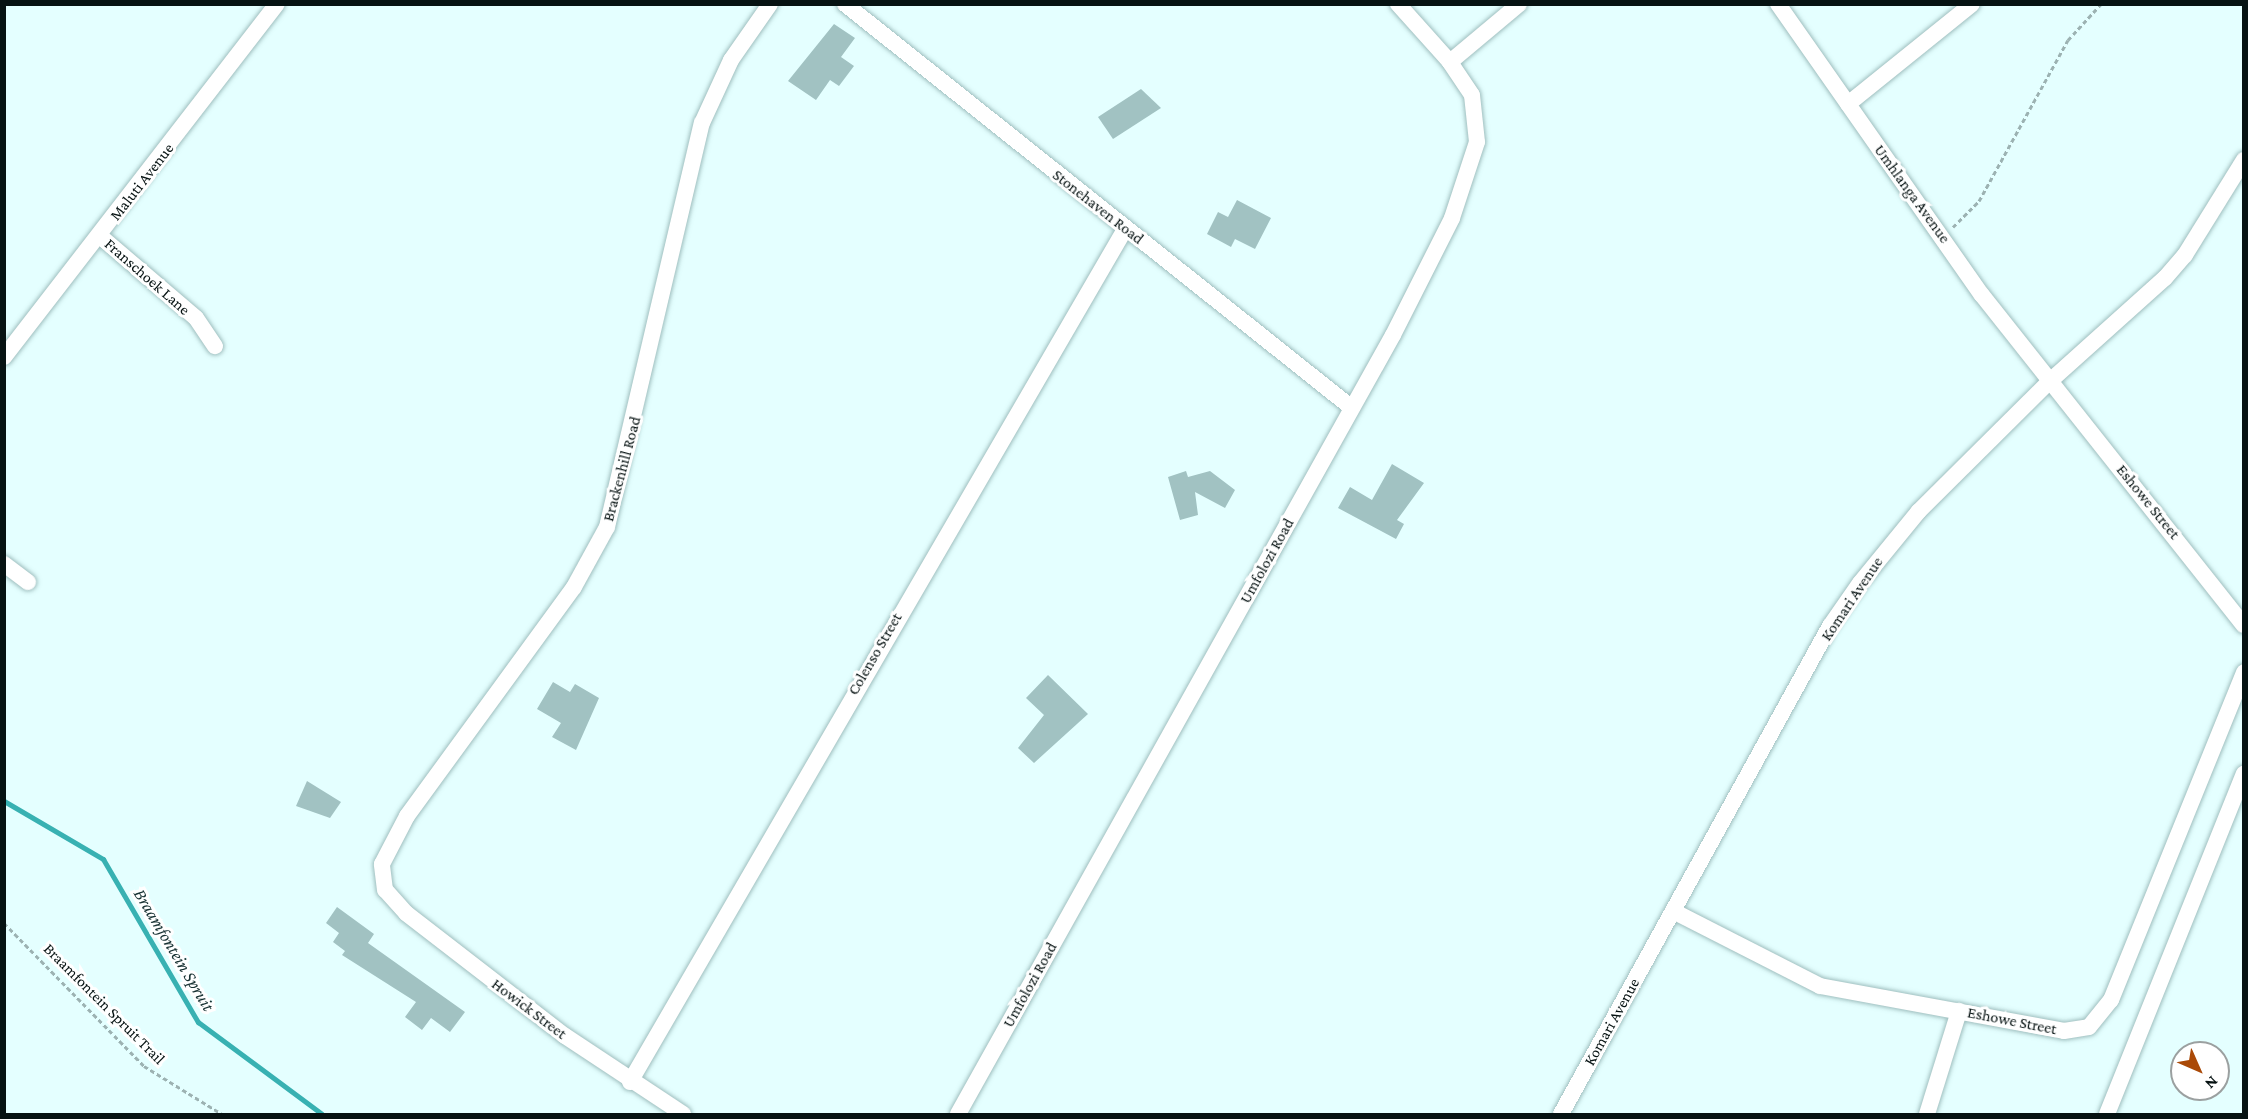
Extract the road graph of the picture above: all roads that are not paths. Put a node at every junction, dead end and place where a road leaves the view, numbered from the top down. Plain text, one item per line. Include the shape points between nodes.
1 (277, 4) edge
2 (770, 4) edge
3 (845, 4) edge
4 (1398, 4) edge
5 (1519, 4) edge
6 (1778, 4) edge
7 (1972, 4) edge
8 (1450, 62) junction
9 (1848, 104) junction
10 (2244, 160) edge
11 (1125, 229) junction
12 (100, 236) junction
13 (215, 346) dead end
14 (4, 357) edge
15 (2049, 382) junction
16 (1352, 408) junction
17 (4, 564) edge
18 (28, 582) dead end
19 (2244, 625) edge
20 (2244, 672) edge
21 (2244, 774) edge
22 (385, 890) joint
23 (1673, 911) junction
24 (1959, 1011) junction
25 (630, 1082) junction
26 (683, 1114) edge
27 (958, 1114) edge
28 (1561, 1114) edge
29 (1927, 1114) edge
30 (2107, 1114) edge

1 - 12 street, Maluti Avenue
2 - 22 street, Brackenhill Road via 731,60 702,123 607,527 574,587 408,816 382,864
3 - 11 street, Stonehaven Road
4 - 8 street, Umfolozi Road
5 - 8 street
6 - 9 street, Umhlanga Avenue
7 - 9 street
8 - 16 street, Umfolozi Road via 1475,110 1473,161 1452,218
9 - 15 street, Umhlanga Avenue
10 - 15 street, Komari Avenue via 2185,255
11 - 16 street, Stonehaven Road
11 - 25 street, Colenso Street
12 - 13 street, Franschoek Lane via 196,318
12 - 14 street, Maluti Avenue
15 - 19 street, Eshowe Street
15 - 23 street, Komari Avenue via 1919,511 1830,626
16 - 27 street, Umfolozi Road
17 - 18 street
20 - 24 street, Eshowe Street via 2101,1017 2079,1031 2064,1031
21 - 30 street
22 - 25 street, Howick Street via 482,974
23 - 24 street, Eshowe Street via 1802,980
23 - 28 street, Komari Avenue
24 - 29 street
25 - 26 street, Howick Street

